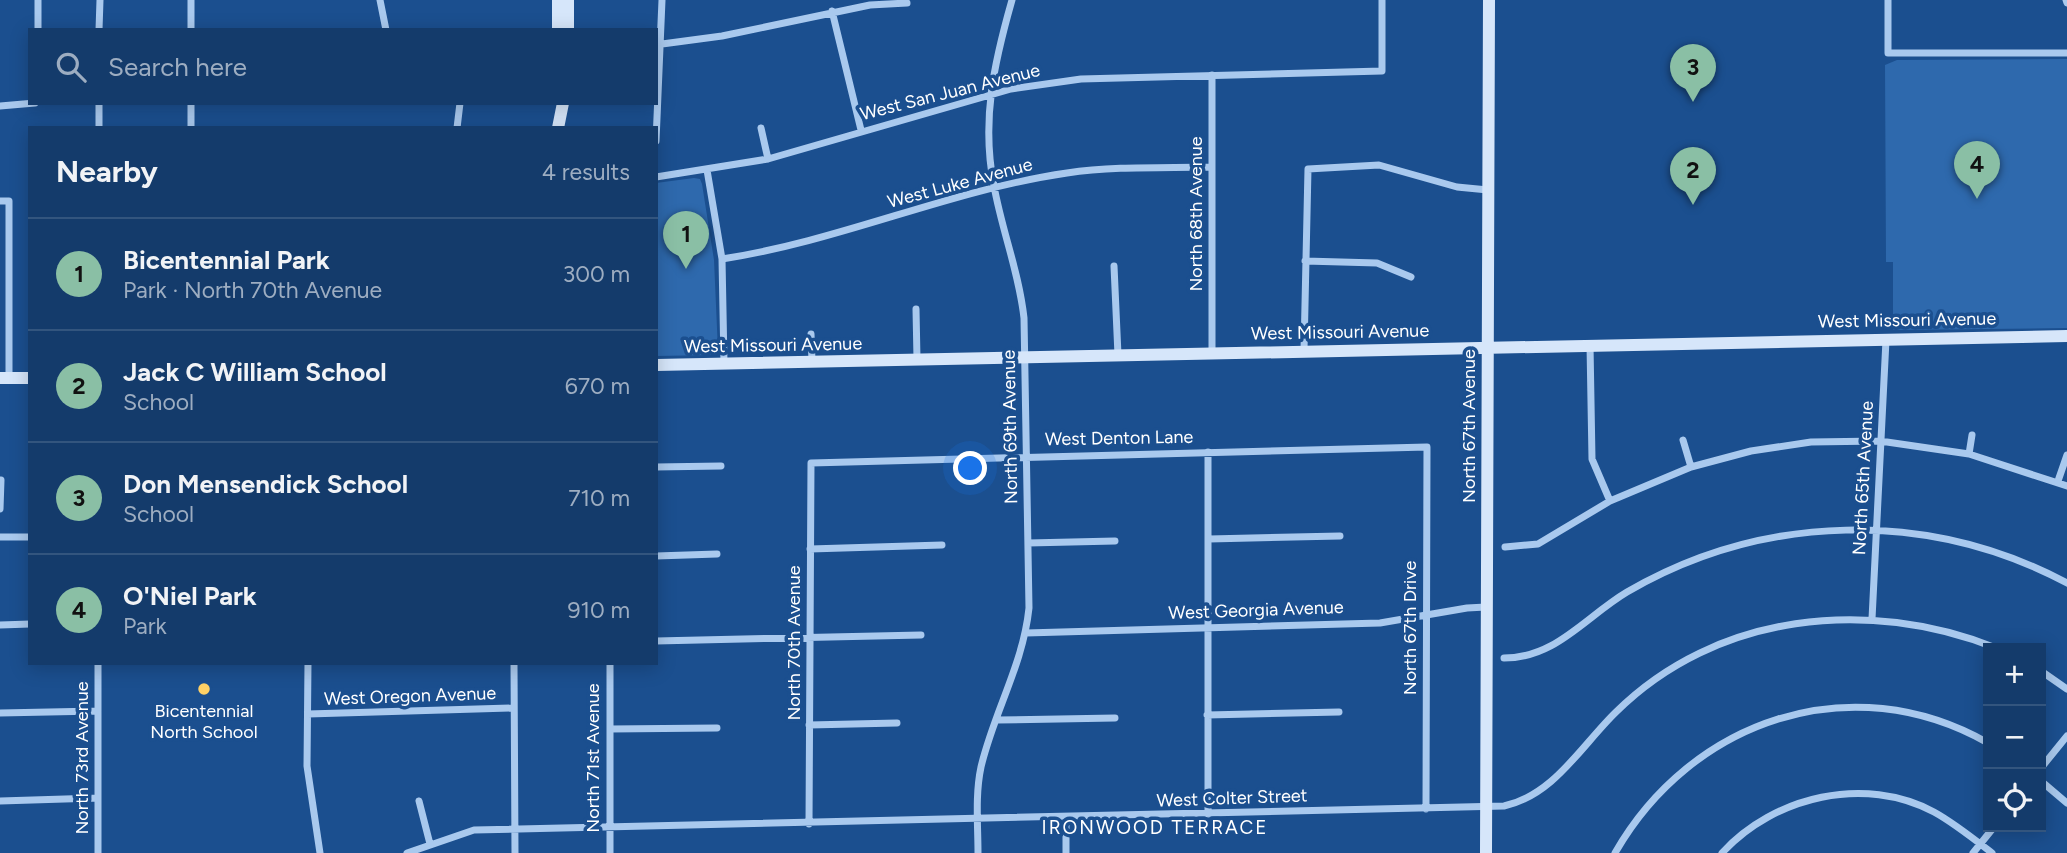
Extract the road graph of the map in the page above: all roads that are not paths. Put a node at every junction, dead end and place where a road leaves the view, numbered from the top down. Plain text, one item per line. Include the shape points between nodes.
1 (37, 0) edge
2 (100, 0) edge
3 (191, 0) edge
4 (380, 0) edge
5 (558, 0) edge
6 (568, 0) edge
7 (662, 0) edge
8 (1012, 0) edge
9 (1382, 0) edge
10 (1489, 0) edge
11 (1888, 0) edge
12 (907, 3) dead end
13 (832, 11) junction
14 (38, 28) edge
15 (99, 28) edge
16 (191, 28) edge
17 (386, 28) edge
18 (558, 28) edge
19 (568, 28) edge
20 (662, 44) junction
21 (2067, 53) edge
22 (1212, 75) junction
23 (989, 96) junction
24 (28, 104) edge
25 (99, 105) edge
26 (191, 105) edge
27 (460, 105) edge
28 (557, 105) edge
29 (563, 105) edge
30 (0, 106) edge
31 (558, 124) edge
32 (99, 126) edge
33 (191, 126) edge
34 (457, 126) edge
35 (657, 126) edge
36 (761, 128) dead end
37 (862, 130) junction
38 (768, 159) junction
39 (1210, 167) junction
40 (707, 170) junction
41 (658, 177) edge
42 (994, 188) junction
43 (1488, 190) junction
44 (4, 201) edge
45 (722, 258) junction
46 (1305, 261) junction
47 (1114, 266) dead end
48 (1411, 277) dead end
49 (4, 288) edge
50 (916, 309) dead end
51 (811, 334) dead end
52 (2067, 336) edge
53 (1886, 338) junction
54 (1590, 344) junction
55 (1487, 346) junction
56 (1304, 350) junction
57 (1212, 352) junction
58 (1118, 355) junction
59 (1026, 357) junction
60 (917, 359) junction
61 (812, 361) junction
62 (724, 363) junction
63 (658, 365) edge
64 (5, 378) edge
65 (28, 378) edge
66 (1972, 435) dead end
67 (1683, 440) dead end
68 (1881, 441) junction
69 (1427, 447) joint
70 (1208, 452) junction
71 (1969, 454) junction
72 (1026, 455) junction
73 (2067, 455) edge
74 (811, 463) joint
75 (721, 466) dead end
76 (658, 467) edge
77 (1691, 467) junction
78 (1, 480) edge
79 (2058, 481) junction
80 (2067, 486) edge
81 (1610, 501) junction
82 (0, 509) edge
83 (1877, 530) junction
84 (1340, 536) dead end
85 (0, 537) edge
86 (28, 537) edge
87 (1209, 539) junction
88 (1115, 541) dead end
89 (1028, 543) junction
90 (942, 545) dead end
91 (1505, 547) dead end
92 (810, 549) junction
93 (717, 554) dead end
94 (658, 556) edge
95 (2067, 583) edge
96 (1486, 607) junction
97 (1426, 615) junction
98 (1872, 618) junction
99 (28, 624) edge
100 (0, 625) edge
101 (1208, 627) junction
102 (1026, 633) junction
103 (921, 635) dead end
104 (808, 637) junction
105 (658, 641) edge
106 (1983, 643) edge
107 (1504, 658) dead end
108 (98, 665) edge
109 (308, 665) edge
110 (514, 665) edge
111 (610, 665) edge
112 (2046, 674) edge
113 (2067, 689) edge
114 (514, 708) junction
115 (98, 711) junction
116 (1339, 712) dead end
117 (0, 713) edge
118 (307, 714) junction
119 (1208, 715) junction
120 (1115, 718) dead end
121 (997, 720) junction
122 (897, 723) dead end
123 (809, 726) junction
124 (717, 728) dead end
125 (610, 729) junction
126 (2067, 736) edge
127 (1983, 741) edge
128 (2046, 762) edge
129 (2046, 785) edge
130 (97, 798) junction
131 (0, 801) edge
132 (419, 801) dead end
133 (2067, 803) edge
134 (1486, 807) junction
135 (1426, 809) junction
136 (1208, 814) junction
137 (1066, 818) junction
138 (978, 820) junction
139 (809, 824) junction
140 (515, 829) junction
141 (610, 830) junction
142 (1990, 832) edge
143 (430, 844) junction
144 (1980, 844) junction
145 (98, 853) edge
146 (320, 853) edge
147 (407, 853) edge
148 (515, 853) edge
149 (610, 853) edge
150 (978, 853) edge
151 (1066, 853) edge
152 (1486, 853) edge
153 (1615, 853) edge
154 (1722, 853) edge
155 (1973, 853) edge
156 (1992, 853) edge

1 - 14 street
2 - 15 street
3 - 16 street
4 - 17 street
5 - 18 street
6 - 19 street
7 - 20 street
8 - 23 street, North 69th Avenue
9 - 22 street, West San Juan Avenue via 1382,71
10 - 43 street, North 67th Avenue
11 - 21 street via 1888,53
12 - 13 street
13 - 20 street via 722,36
13 - 37 street
20 - 35 street
22 - 23 street, West San Juan Avenue via 1081,79
22 - 39 street, North 68th Avenue
23 - 37 street, West San Juan Avenue
23 - 42 street, North 69th Avenue via 988,149
24 - 30 street
25 - 32 street
26 - 33 street
27 - 34 street
28 - 31 street
29 - 31 street
36 - 38 street
37 - 38 street, West San Juan Avenue
38 - 40 street, West San Juan Avenue
39 - 42 street, West Luke Avenue via 1091,170
39 - 57 street, North 68th Avenue
40 - 41 street, West San Juan Avenue
40 - 45 street
42 - 45 street, West Luke Avenue via 813,240
42 - 59 street, North 69th Avenue via 1022,298
43 - 46 street via 1457,187 1379,165 1308,169
43 - 55 street, North 67th Avenue
44 - 49 street
45 - 62 street
46 - 48 street via 1377,263
46 - 56 street
47 - 58 street
49 - 64 street
50 - 60 street
51 - 61 street
52 - 53 street, West Missouri Avenue
53 - 54 street, West Missouri Avenue
53 - 68 street, North 65th Avenue
54 - 55 street, West Missouri Avenue
54 - 81 street via 1592,459
55 - 56 street, West Missouri Avenue
55 - 96 street, North 67th Avenue
56 - 57 street, West Missouri Avenue
57 - 58 street, West Missouri Avenue
58 - 59 street, West Missouri Avenue
59 - 60 street, West Missouri Avenue
59 - 72 street, North 69th Avenue
60 - 61 street, West Missouri Avenue
61 - 62 street, West Missouri Avenue
62 - 63 street, West Missouri Avenue
64 - 65 street
66 - 71 street
67 - 77 street
68 - 71 street
68 - 77 street via 1811,442
68 - 83 street, North 65th Avenue
69 - 70 street, West Denton Lane
69 - 97 street, North 67th Drive
70 - 72 street, West Denton Lane
70 - 87 street
71 - 79 street
72 - 74 street, West Denton Lane
72 - 89 street, North 69th Avenue
73 - 79 street
74 - 92 street, North 70th Avenue
75 - 76 street
77 - 81 street
78 - 82 street
79 - 80 street
81 - 91 street via 1538,544
83 - 95 street via 1924,534 1986,548
83 - 98 street, North 65th Avenue
83 - 107 street via 1793,533 1700,556 1607,604 1552,648 1532,656
84 - 87 street
85 - 86 street
87 - 101 street
88 - 89 street
89 - 102 street, North 69th Avenue
90 - 92 street
92 - 104 street, North 70th Avenue
93 - 94 street
96 - 97 street, West Georgia Avenue
96 - 134 street, North 67th Avenue
97 - 101 street, West Georgia Avenue via 1380,623
97 - 135 street, North 67th Drive
98 - 106 street, West Colter Street via 1955,633
98 - 134 street, West Colter Street via 1784,625 1724,642 1659,675 1636,693 1556,779 1537,793 1515,804
99 - 100 street
101 - 102 street, West Georgia Avenue
101 - 119 street
102 - 121 street, North 69th Avenue
103 - 104 street
104 - 105 street
104 - 123 street, North 70th Avenue
108 - 115 street, North 73rd Avenue
109 - 118 street
110 - 114 street
111 - 125 street, North 71st Avenue
112 - 113 street
114 - 118 street, West Oregon Avenue
114 - 140 street
115 - 117 street
115 - 130 street, North 73rd Avenue
116 - 119 street
118 - 146 street via 307,766
119 - 136 street
120 - 121 street
121 - 138 street, North 69th Avenue via 982,767
122 - 123 street
123 - 139 street, North 70th Avenue
124 - 125 street
125 - 141 street, North 71st Avenue
126 - 128 street
127 - 153 street via 1943,722 1885,708 1817,709 1775,719 1703,753 1668,782 1642,810
129 - 133 street
130 - 131 street
130 - 145 street, North 73rd Avenue
132 - 143 street
134 - 135 street, West Colter Street
134 - 152 street, North 67th Avenue
135 - 136 street, West Colter Street
136 - 137 street, West Colter Street
137 - 138 street, West Colter Street
137 - 151 street
138 - 139 street, West Colter Street
138 - 150 street, North 69th Avenue
139 - 141 street, West Colter Street
140 - 141 street, West Colter Street
140 - 143 street, West Colter Street via 474,830
140 - 148 street
141 - 149 street, North 71st Avenue
142 - 144 street
143 - 147 street, West Colter Street
144 - 154 street via 1923,808 1862,793 1827,795 1773,814
144 - 155 street
144 - 156 street

